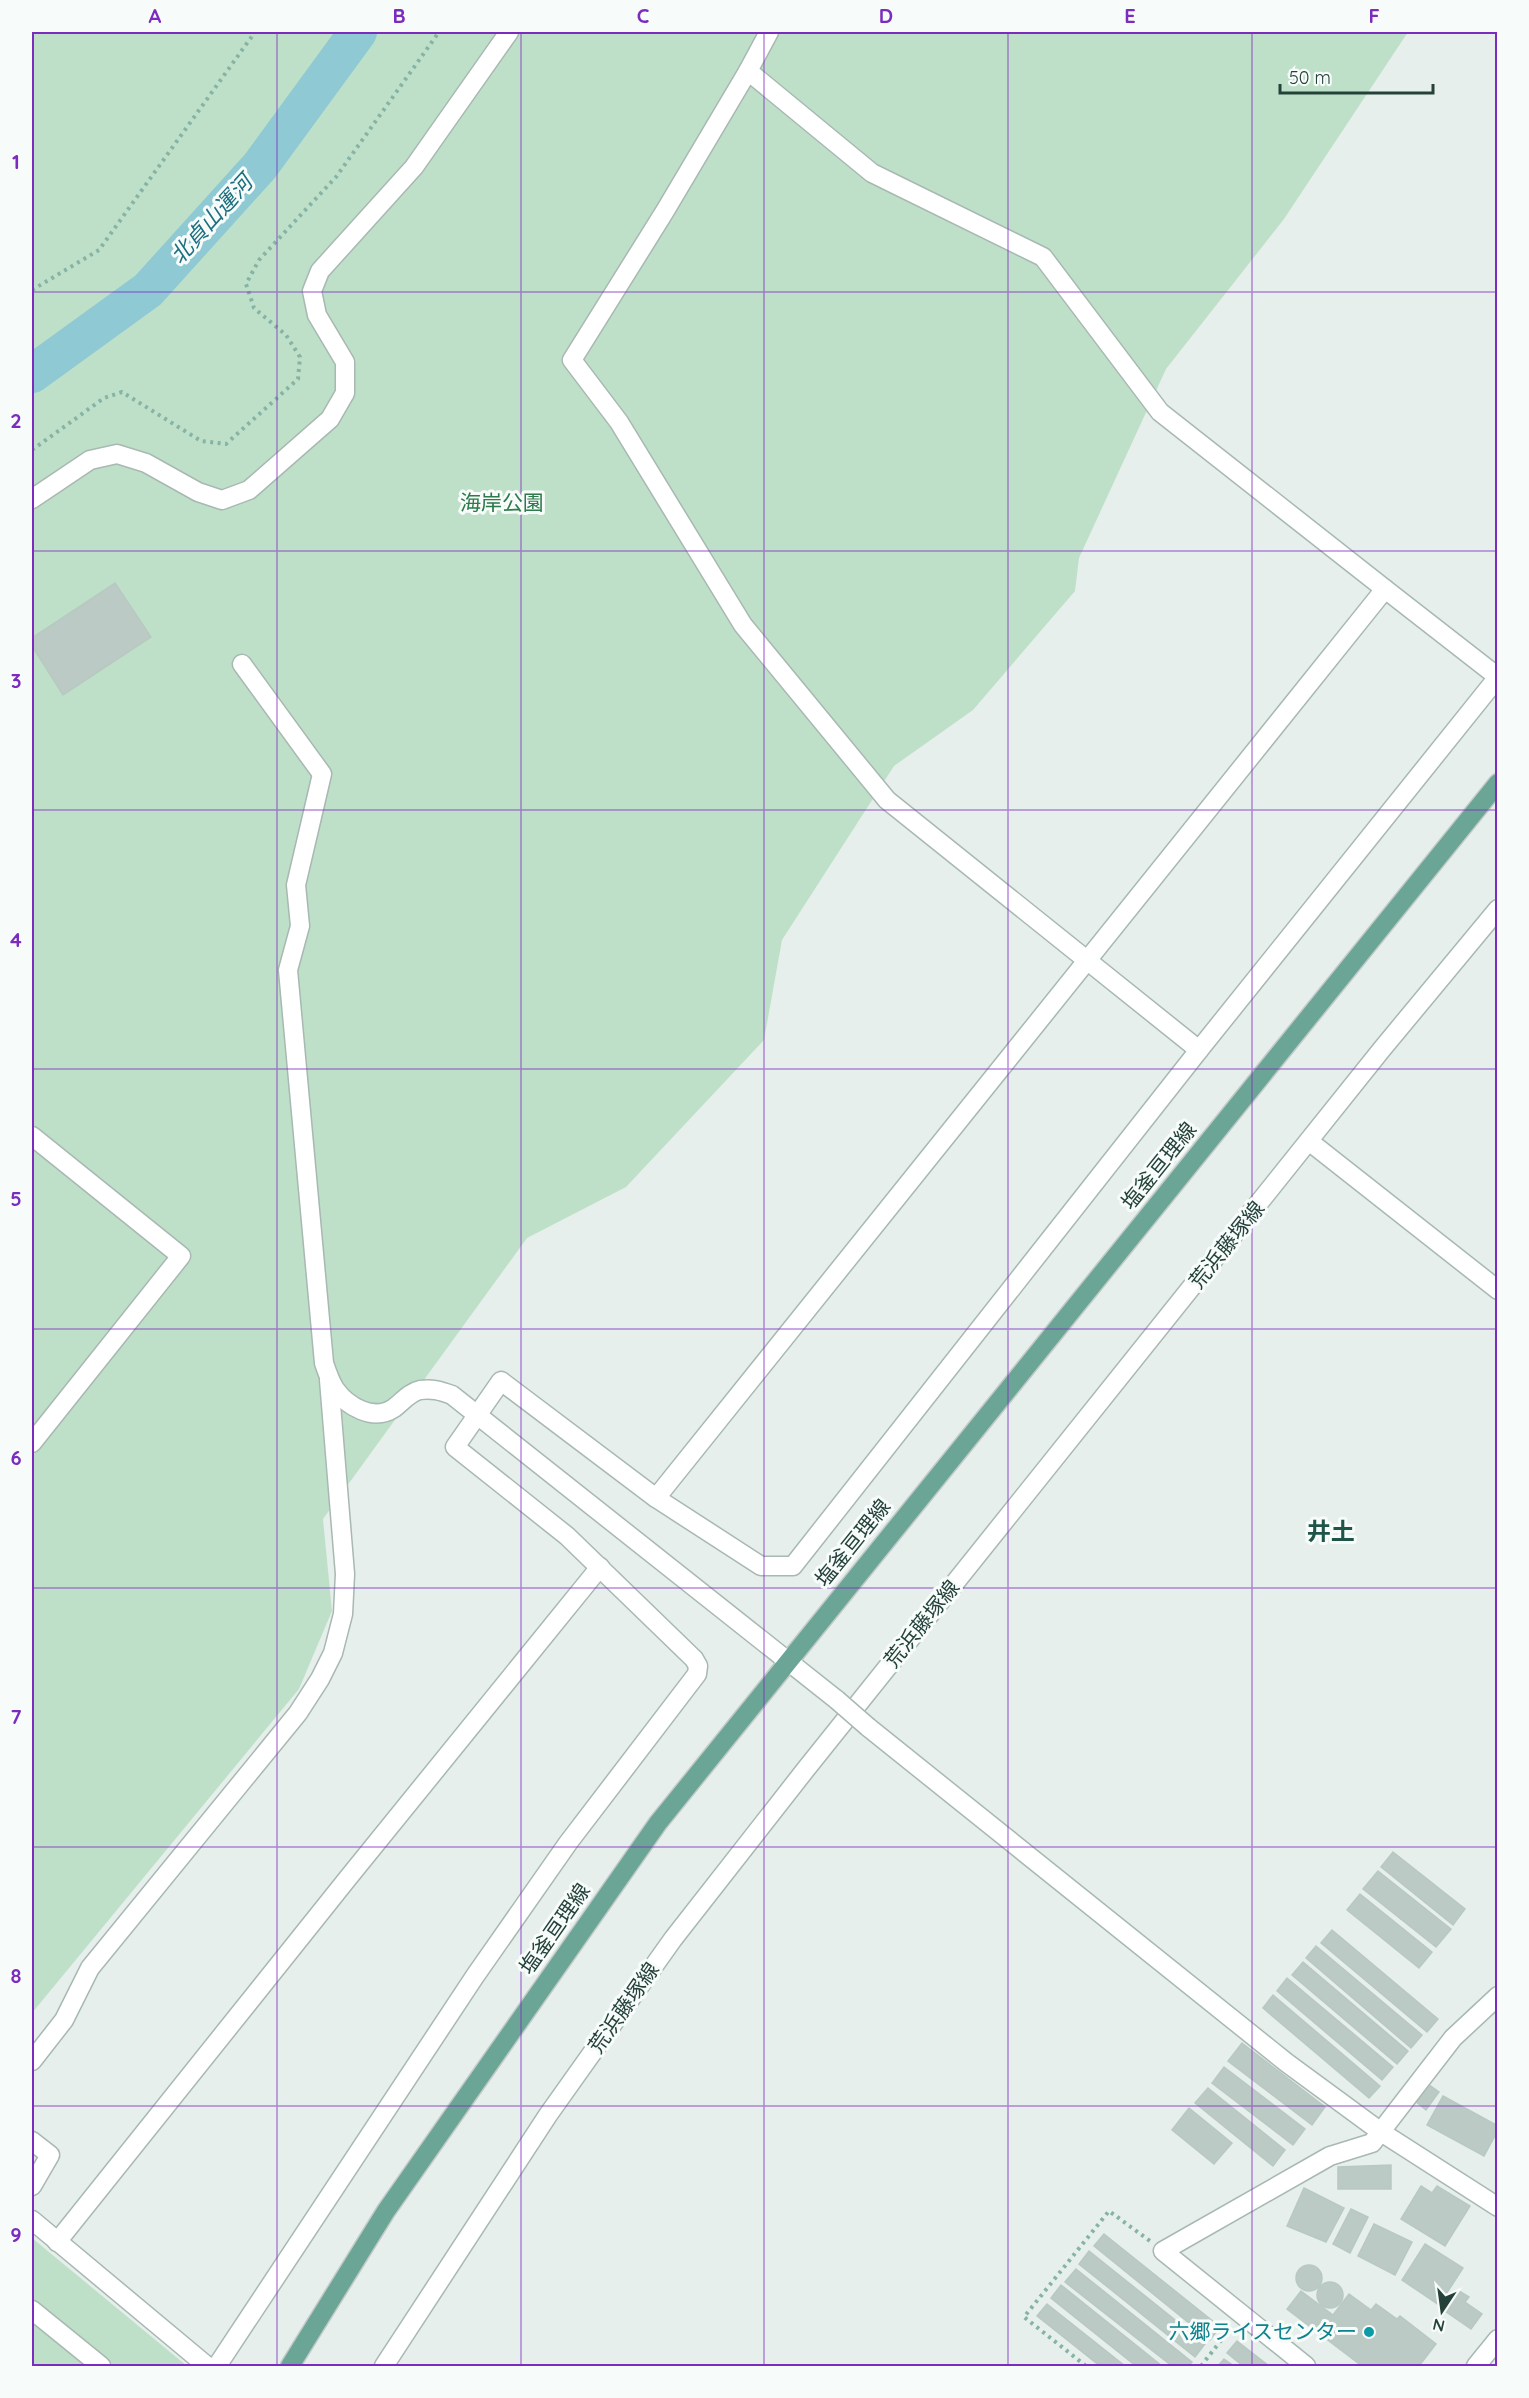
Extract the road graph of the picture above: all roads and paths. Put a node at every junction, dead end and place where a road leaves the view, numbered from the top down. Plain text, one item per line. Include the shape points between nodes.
1 (255, 32) edge
2 (439, 32) edge
3 (509, 32) edge
4 (769, 32) edge
5 (748, 71) junction
6 (32, 290) edge
7 (32, 450) edge
8 (32, 499) edge
9 (1385, 589) junction
10 (242, 664) dead end
11 (1497, 677) edge
12 (1497, 783) edge
13 (1497, 909) edge
14 (1087, 960) junction
15 (1200, 1050) junction
16 (32, 1136) edge
17 (1310, 1142) junction
18 (1497, 1290) edge
19 (329, 1376) junction
20 (477, 1415) junction
21 (32, 1443) edge
22 (656, 1498) junction
23 (600, 1567) junction
24 (788, 1660) junction
25 (1497, 1996) edge
26 (32, 2061) edge
27 (1381, 2132) junction
28 (32, 2142) edge
29 (32, 2186) edge
30 (1497, 2207) edge
31 (32, 2220) edge
32 (57, 2242) junction
33 (1163, 2251) junction
34 (32, 2310) edge
35 (1242, 2314) junction
36 (1497, 2339) edge
37 (101, 2367) edge
38 (207, 2367) edge
39 (217, 2367) edge
40 (290, 2367) edge
41 (384, 2367) edge
42 (1086, 2367) edge
43 (1201, 2367) edge
44 (1306, 2367) edge
45 (1476, 2367) edge

1 - 6 path via 99,250
2 - 7 path via 336,177 259,260 246,284 254,308 286,335 300,357 297,379 226,444 201,441 122,392 104,398
3 - 8 street via 414,167 320,271 312,291 317,315 345,362 345,393 330,419 249,490 222,500 198,492 146,463 117,454 90,460
4 - 5 street
5 - 9 street via 872,173 1043,257 1160,412
5 - 14 street via 572,360 619,422 743,626 887,800
9 - 11 street
9 - 14 street
10 - 19 street via 322,774 296,885 300,926 288,970 324,1363
11 - 15 street
12 - 24 main road, 塩釜亘理線
13 - 17 street, 荒浜藤塚線
14 - 15 street
14 - 22 street
15 - 22 street via 793,1566 761,1566
16 - 21 street via 181,1257
17 - 18 street
17 - 41 street, 荒浜藤塚線 via 813,1759 673,1939 548,2115
19 - 20 street via 345,1402 362,1411 377,1414 392,1409 418,1390 434,1389 452,1395
19 - 26 street via 345,1574 343,1614 333,1653 298,1713 90,1968 64,2020
20 - 22 street via 501,1381
20 - 23 street via 455,1446
20 - 24 street
23 - 32 street
23 - 39 street via 694,1659 698,1666 695,1680 568,1843 515,1919
24 - 27 street, bridge via 1269,2049
24 - 40 main road, 塩釜亘理線 via 658,1822 386,2211
25 - 27 street via 1454,2038
27 - 30 street
27 - 33 street via 1372,2143 1330,2156
28 - 29 street via 51,2155
31 - 32 street
32 - 38 street
33 - 35 street
33 - 42 path via 1109,2211 1024,2317
34 - 37 street
35 - 43 path
35 - 44 street
36 - 45 street

